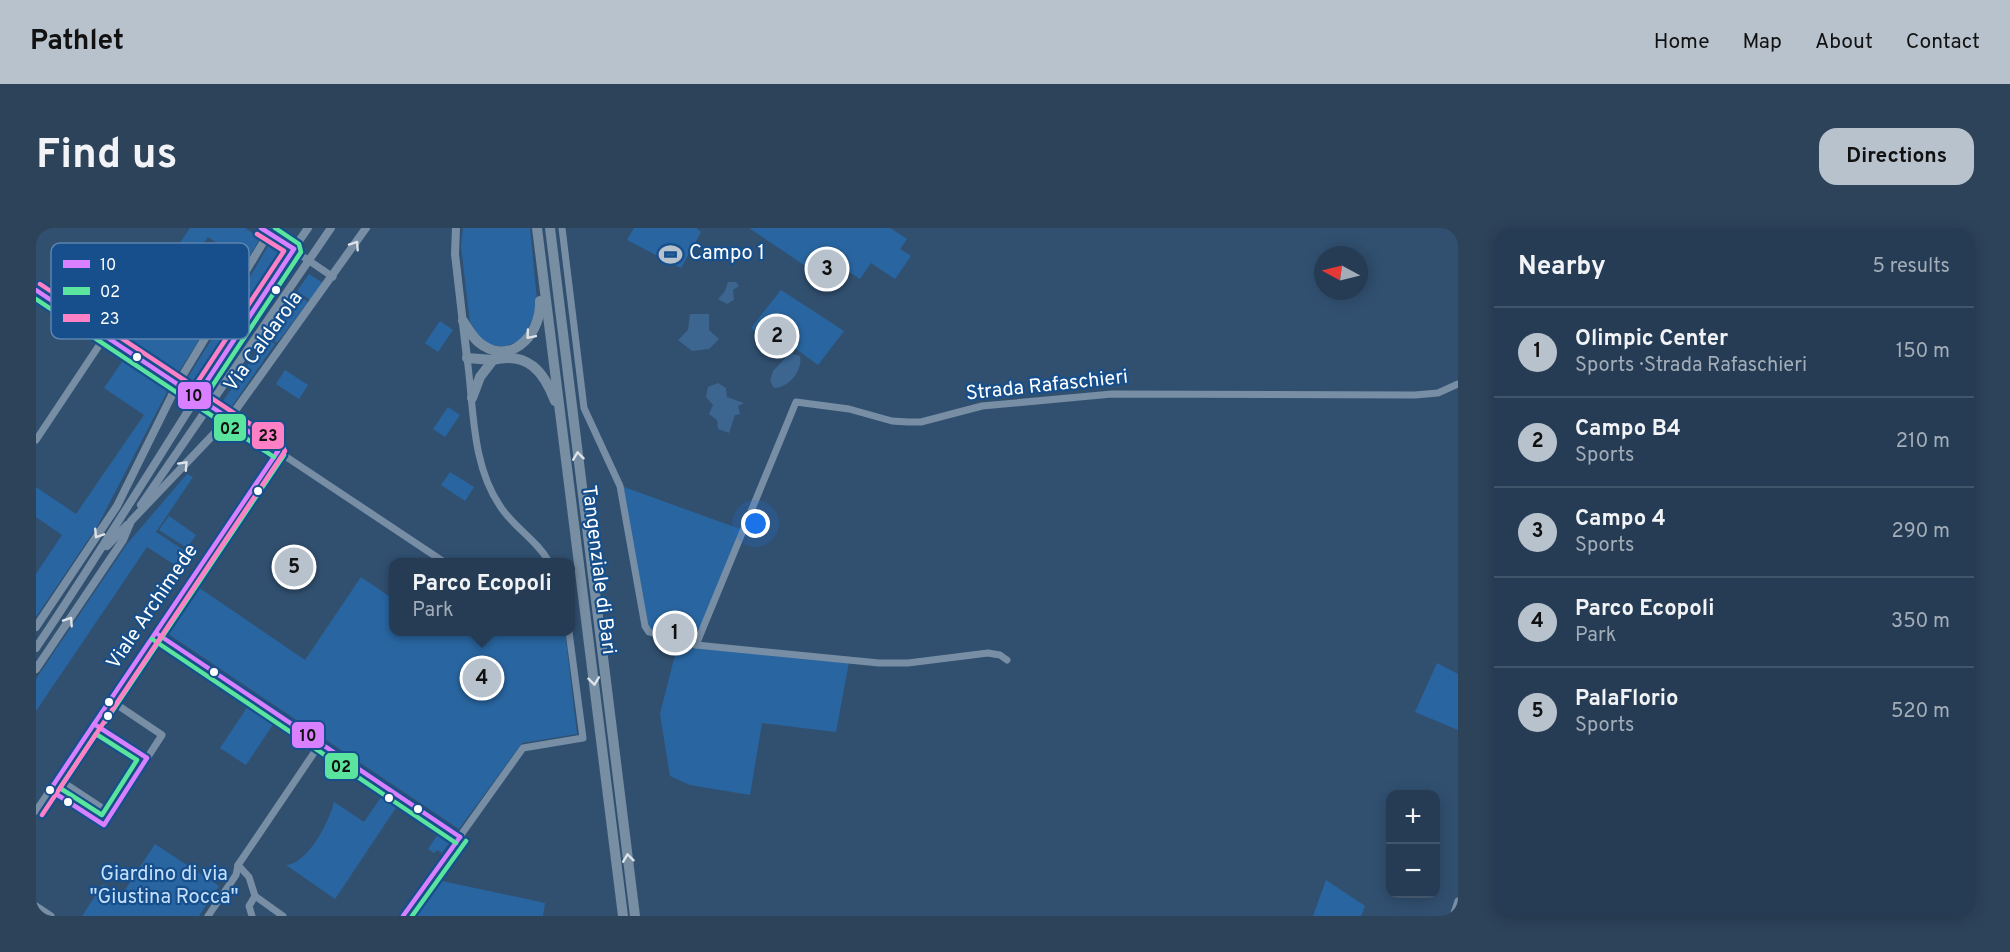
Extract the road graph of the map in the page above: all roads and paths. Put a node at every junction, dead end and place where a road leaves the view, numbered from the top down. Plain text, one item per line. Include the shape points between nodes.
1 (331, 228) edge
2 (366, 228) edge
3 (456, 228) edge
4 (562, 228) edge
5 (307, 229) edge
6 (267, 230) edge
7 (551, 231) edge
8 (538, 233) edge
9 (294, 249) junction
10 (249, 261) edge
11 (309, 261) junction
12 (333, 277) junction
13 (36, 290) edge
14 (51, 300) edge
15 (249, 316) edge
16 (463, 321) junction
17 (103, 339) edge
18 (112, 339) edge
19 (203, 339) edge
20 (234, 339) edge
21 (489, 349) junction
22 (467, 357) junction
23 (493, 360) junction
24 (177, 383) junction
25 (1458, 384) edge
26 (196, 396) junction
27 (472, 398) junction
28 (210, 406) junction
29 (561, 415) junction
30 (228, 419) junction
31 (36, 439) edge
32 (278, 451) junction
33 (139, 486) junction
34 (117, 506) junction
35 (131, 522) junction
36 (438, 558) edge
37 (545, 558) edge
38 (95, 561) junction
39 (36, 627) edge
40 (156, 633) junction
41 (570, 636) edge
42 (696, 645) junction
43 (36, 648) edge
44 (1007, 660) dead end
45 (36, 669) edge
46 (110, 700) junction
47 (94, 724) junction
48 (320, 744) junction
49 (147, 758) junction
50 (58, 779) junction
51 (50, 790) junction
52 (36, 811) edge
53 (111, 814) junction
54 (460, 837) junction
55 (238, 866) junction
56 (255, 896) junction
57 (1458, 901) edge
58 (36, 906) edge
59 (51, 916) edge
60 (208, 916) edge
61 (252, 916) edge
62 (283, 916) edge
63 (403, 916) edge
64 (623, 916) edge
65 (635, 916) edge
66 (1453, 916) edge

1 - 11 street, Via Caldarola
12 -> 2 street, Via Caldarola
3 - 16 street
4 - 42 street via 584,408 620,486 645,626 649,632
5 - 9 street, Via Caldarola
6 - 9 street
6 - 10 street, Via Caldarola
65 -> 7 highway, Tangenziale di Bari
8 -> 21 highway via 539,322 530,338 520,345 509,350
8 - 29 highway, Tangenziale di Bari
9 - 11 street
9 - 15 street, Via Caldarola
11 - 12 street
11 - 28 street, Via Caldarola
12 - 30 street, Via Caldarola
13 - 14 street
16 - 21 highway via 472,336
16 - 22 street
17 - 31 street
18 - 24 street
19 - 24 street, Via Caldarola
20 - 26 street, Via Caldarola
21 - 22 highway
22 - 23 highway
22 - 27 street
23 - 27 highway via 480,377
23 - 29 highway via 513,358 538,369 547,379
24 - 26 street
24 - 34 street, Via Caldarola
25 - 42 street, Strada Rafaschieri via 1438,393 1416,395 1112,394 982,406 914,422 796,402
26 - 28 street
26 - 33 street, Via Caldarola
27 - 37 street via 479,461 487,484 500,507
28 - 30 street
28 - 35 street, Via Caldarola
29 -> 64 highway, Tangenziale di Bari
30 - 32 street
35 -> 30 street, Via Caldarola
32 - 36 street
32 - 40 street, Viale Archimede
33 - 34 street, Via Caldarola
33 - 38 street, Via Caldarola
34 -> 39 street, Via Caldarola
35 - 38 street, Via Caldarola
45 -> 35 street, Via Caldarola via 123,540
38 - 43 street, Via Caldarola
40 - 46 street, Viale Archimede
40 - 48 street
41 - 54 street via 583,738 523,748
42 - 44 street via 879,663 988,653
46 - 47 street, Viale Archimede
46 - 49 street via 162,735
47 - 49 street
47 - 50 street, Viale Archimede
48 - 54 street
48 - 55 street
49 - 53 street
50 - 51 street, Viale Archimede
50 - 53 street
51 - 52 street, Viale Archimede
51 - 53 street via 104,825
54 - 63 street
55 - 56 street via 249,878
55 - 60 street
56 - 61 street via 249,906
56 - 62 street
57 - 66 street
58 - 59 street

